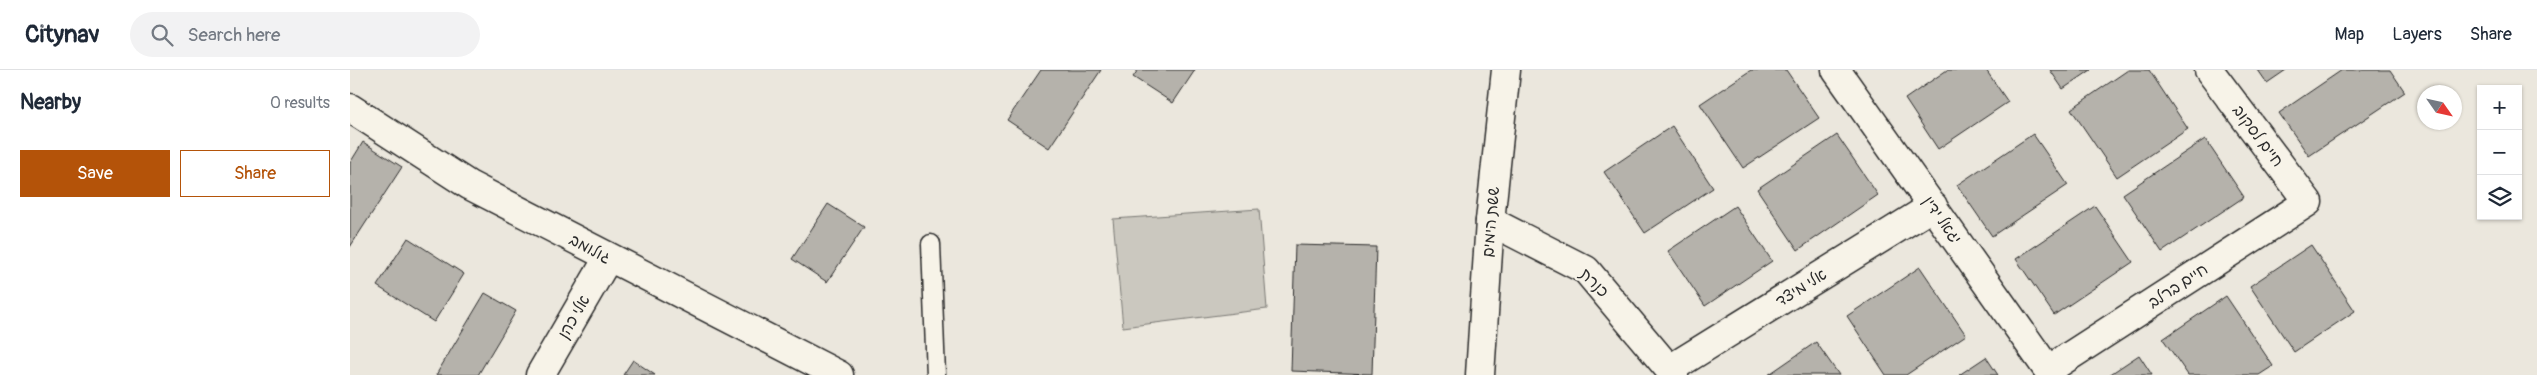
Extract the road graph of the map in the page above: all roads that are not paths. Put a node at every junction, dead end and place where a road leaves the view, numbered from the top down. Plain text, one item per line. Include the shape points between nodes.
1 (1506, 70) edge
2 (1836, 70) edge
3 (2209, 70) edge
4 (350, 108) edge
5 (2308, 202) joint
6 (1932, 206) junction
7 (1490, 221) junction
8 (931, 244) dead end
9 (608, 258) junction
10 (2048, 370) joint
11 (1672, 372) edge
12 (540, 375) edge
13 (839, 375) edge
14 (936, 375) edge
15 (1480, 375) edge

1 - 7 street, ששת הימים
2 - 6 street, יגאל ידין
3 - 5 street, חיים לסקוב
4 - 9 street, גולומב via 469,185
5 - 10 street, חיים ברלב
6 - 10 street, יגאל ידין
6 - 11 street, אלי מיצד
7 - 11 street, כנרת via 1586,270
7 - 15 street, ששת הימים
8 - 14 lane
9 - 12 street, אלי כהן
9 - 13 street, גולומב

